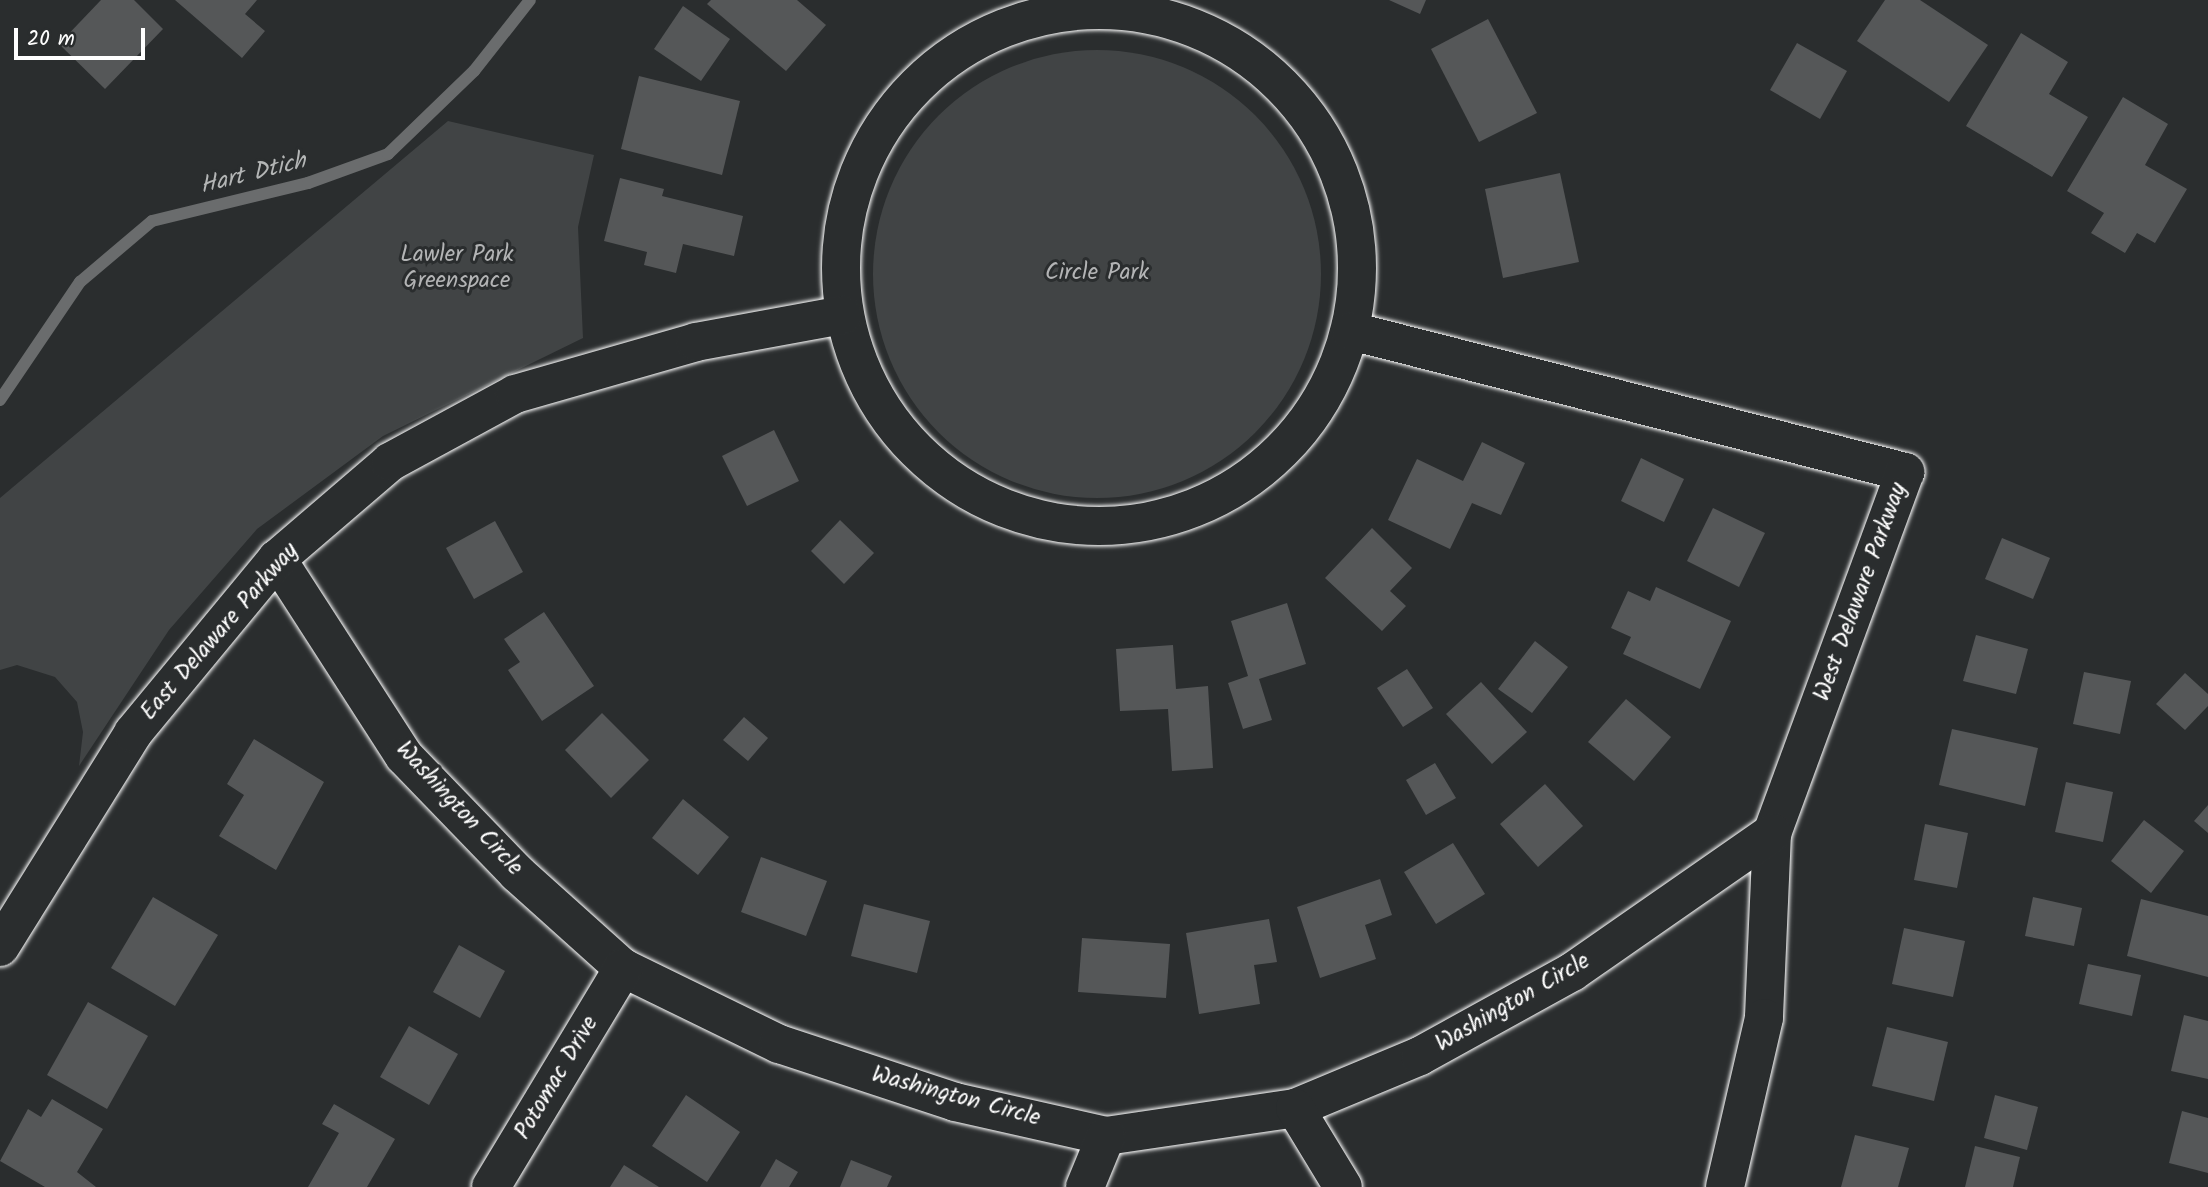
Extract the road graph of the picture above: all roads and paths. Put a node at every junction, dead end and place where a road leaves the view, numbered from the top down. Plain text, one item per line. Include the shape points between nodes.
1 (1190, 12) edge
2 (843, 315) junction
3 (1351, 331) junction
4 (277, 559) junction
5 (1772, 834) junction
6 (0, 947) edge
7 (623, 968) junction
8 (1295, 1108) junction
9 (1106, 1136) junction
10 (491, 1187) edge
11 (1085, 1187) edge
12 (1343, 1187) edge
13 (1725, 1187) edge

1 - 2 street via 1087,10 1038,16 992,32 911,88 881,127 858,170 839,266
1 - 3 street via 1267,71 1301,105 1327,146 1346,189 1357,236 1358,284
2 - 3 street via 866,381 905,440 958,486 1022,515 1091,527 1161,520 1226,494 1282,452 1325,396
2 - 4 street, East Delaware Parkway via 696,342 515,394 390,462
3 - 5 street, West Delaware Parkway via 1905,472
4 - 6 street, East Delaware Parkway via 133,733
4 - 7 street, Washington Circle via 404,756 517,873
5 - 8 street, Washington Circle via 1572,972 1420,1056
5 - 13 street, West Delaware Parkway via 1764,1018
7 - 9 street, Washington Circle via 779,1044 955,1102
7 - 10 street, Potomac Drive
8 - 9 street, Washington Circle
8 - 12 street
9 - 11 street

